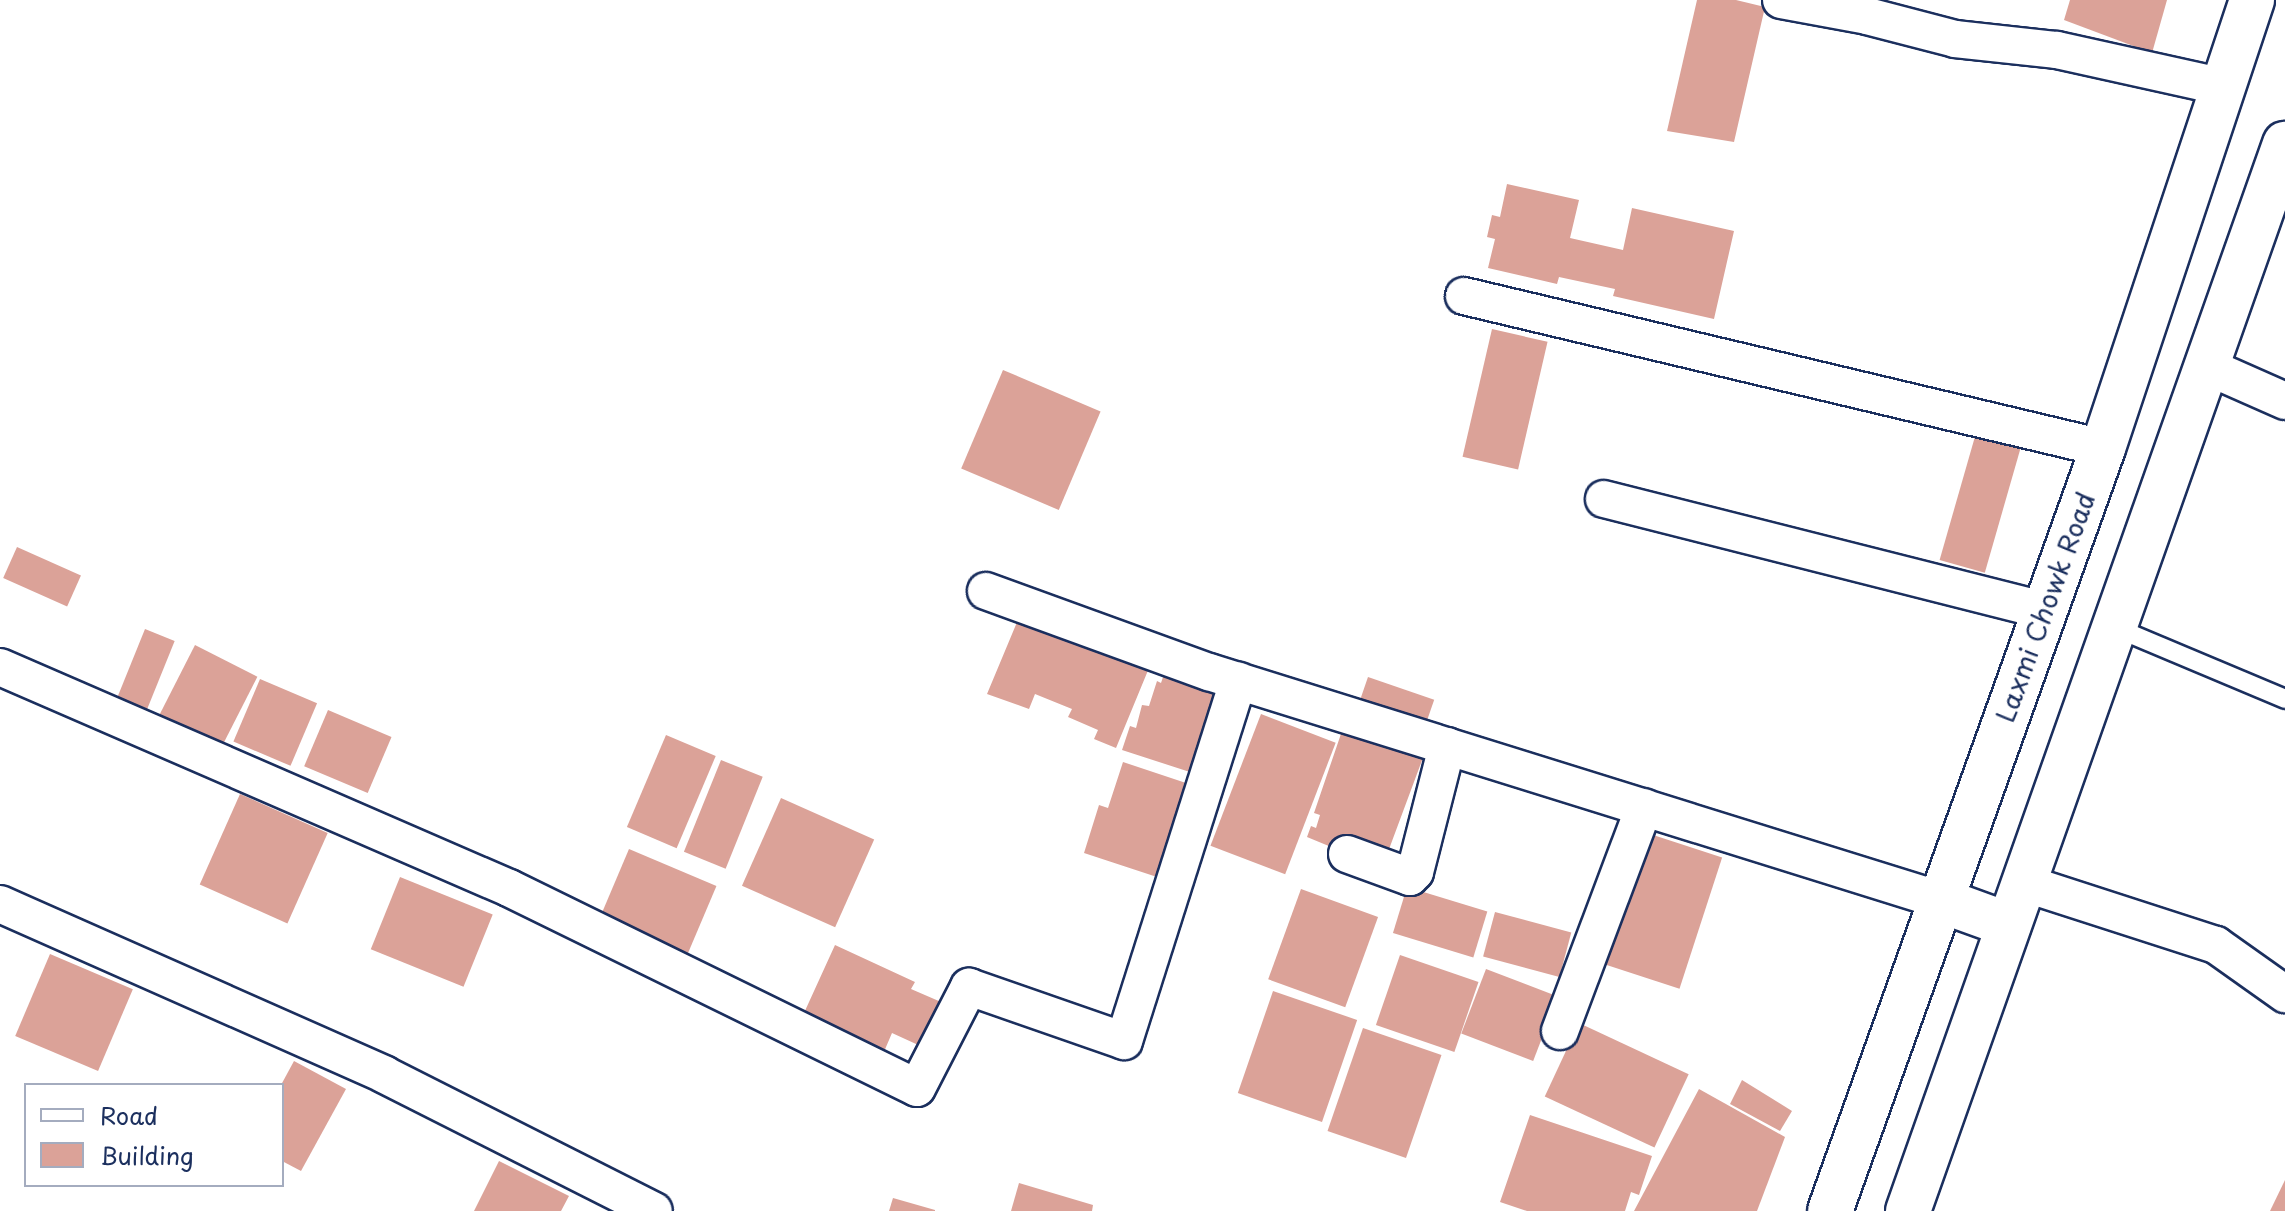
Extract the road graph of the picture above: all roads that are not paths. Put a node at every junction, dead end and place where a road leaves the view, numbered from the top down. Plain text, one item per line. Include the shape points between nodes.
1 (1781, 0) edge
2 (2252, 0) edge
3 (2224, 87) junction
4 (2285, 144) edge
5 (1464, 296) dead end
6 (2206, 366) junction
7 (2285, 401) edge
8 (2103, 448) junction
9 (1604, 499) dead end
10 (986, 591) dead end
11 (2044, 610) junction
12 (2114, 627) junction
13 (0, 667) edge
14 (1238, 681) junction
15 (2285, 699) edge
16 (1447, 746) junction
17 (1644, 807) junction
18 (1347, 854) dead end
19 (2024, 883) junction
20 (1940, 900) junction
21 (0, 904) edge
22 (2009, 925) junction
23 (2285, 994) edge
24 (1560, 1031) dead end
25 (654, 1211) edge
26 (1830, 1211) edge
27 (1908, 1211) edge

1 - 3 street via 1955,39 2057,50
2 - 3 main road, Laxmi Chowk Road
3 - 8 main road, Laxmi Chowk Road
4 - 6 main road
5 - 8 street
6 - 7 street
6 - 12 main road
8 - 11 main road, Laxmi Chowk Road
9 - 11 street
10 - 14 street
11 - 20 main road, Laxmi Chowk Road
12 - 15 lane
12 - 19 main road
13 - 14 street via 509,888 917,1088 969,987 1124,1041
14 - 16 street
16 - 17 street
16 - 18 street via 1415,872 1410,877
17 - 20 street
17 - 24 street
19 - 22 main road
19 - 23 street via 2216,945
20 - 22 main road
20 - 26 main road, Laxmi Chowk Road
21 - 25 street via 385,1075
22 - 27 main road

